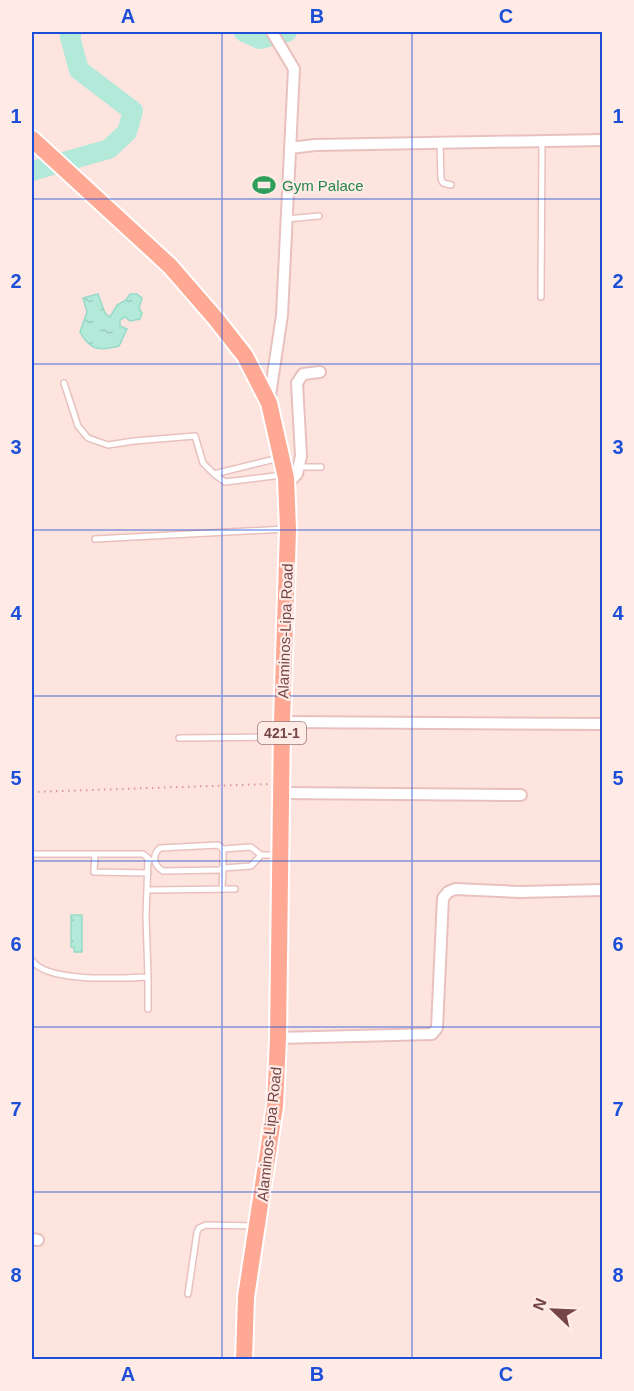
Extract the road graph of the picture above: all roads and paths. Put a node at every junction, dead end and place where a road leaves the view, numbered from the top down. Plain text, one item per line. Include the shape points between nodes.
1 (272, 32) edge
2 (32, 139) edge
3 (603, 140) edge
4 (542, 141) junction
5 (440, 143) junction
6 (290, 148) junction
7 (451, 185) dead end
8 (319, 216) dead end
9 (286, 219) junction
10 (541, 297) dead end
11 (320, 372) dead end
12 (64, 383) dead end
13 (269, 403) junction
14 (281, 458) junction
15 (321, 466) dead end
16 (214, 474) junction
17 (290, 475) junction
18 (288, 529) junction
19 (95, 539) dead end
20 (603, 724) edge
21 (282, 729) junction
22 (180, 738) dead end
23 (281, 788) junction
24 (32, 792) edge
25 (521, 795) dead end
26 (223, 849) junction
27 (32, 854) edge
28 (95, 854) junction
29 (261, 855) junction
30 (282, 855) junction
31 (151, 860) junction
32 (223, 868) junction
33 (148, 873) junction
34 (222, 889) junction
35 (235, 889) dead end
36 (147, 890) junction
37 (603, 890) edge
38 (32, 960) edge
39 (148, 977) junction
40 (148, 1009) dead end
41 (278, 1038) junction
42 (258, 1226) junction
43 (188, 1294) dead end
44 (244, 1359) edge

1 - 6 street via 294,69
2 - 13 main road, Alaminos-Lipa Road / 421-1 via 170,266 245,356
3 - 4 street
4 - 5 street
4 - 10 lane
5 - 6 street
5 - 7 lane via 441,180
6 - 9 street
8 - 9 lane
9 - 13 street via 282,315
11 - 17 street via 303,374 297,383 302,456
12 - 16 lane via 78,426 88,438 108,446 195,436 203,464
13 - 14 main road, Alaminos-Lipa Road / 421-1
14 - 16 lane
14 - 17 main road, Alaminos-Lipa Road / 421-1
15 - 17 lane
16 - 17 lane via 225,482
17 - 18 main road, Alaminos-Lipa Road / 421-1
18 - 19 lane
18 - 21 main road, Alaminos-Lipa Road / 421-1
20 - 21 street
21 - 22 lane
21 - 23 main road, Alaminos-Lipa Road / 421-1
23 - 24 path
23 - 25 street
23 - 30 main road, Alaminos-Lipa Road / 421-1
26 - 29 lane via 251,847
26 - 31 lane via 214,845 160,848
26 - 32 lane
27 - 28 lane
28 - 31 lane via 143,854
28 - 33 lane via 94,872
29 - 30 lane
29 - 32 lane via 251,866
30 - 41 main road, Alaminos-Lipa Road / 421-1
31 - 32 lane via 163,871
31 - 33 lane
32 - 34 lane
33 - 36 lane
34 - 35 lane
34 - 36 lane
36 - 39 lane
37 - 41 street via 448,892 443,898 435,1032
38 - 39 lane via 39,967 76,978
39 - 40 lane
41 - 42 main road, Alaminos-Lipa Road / 421-1 via 275,1106
42 - 43 lane via 199,1228
42 - 44 main road, Alaminos-Lipa Road / 421-1 via 246,1297

